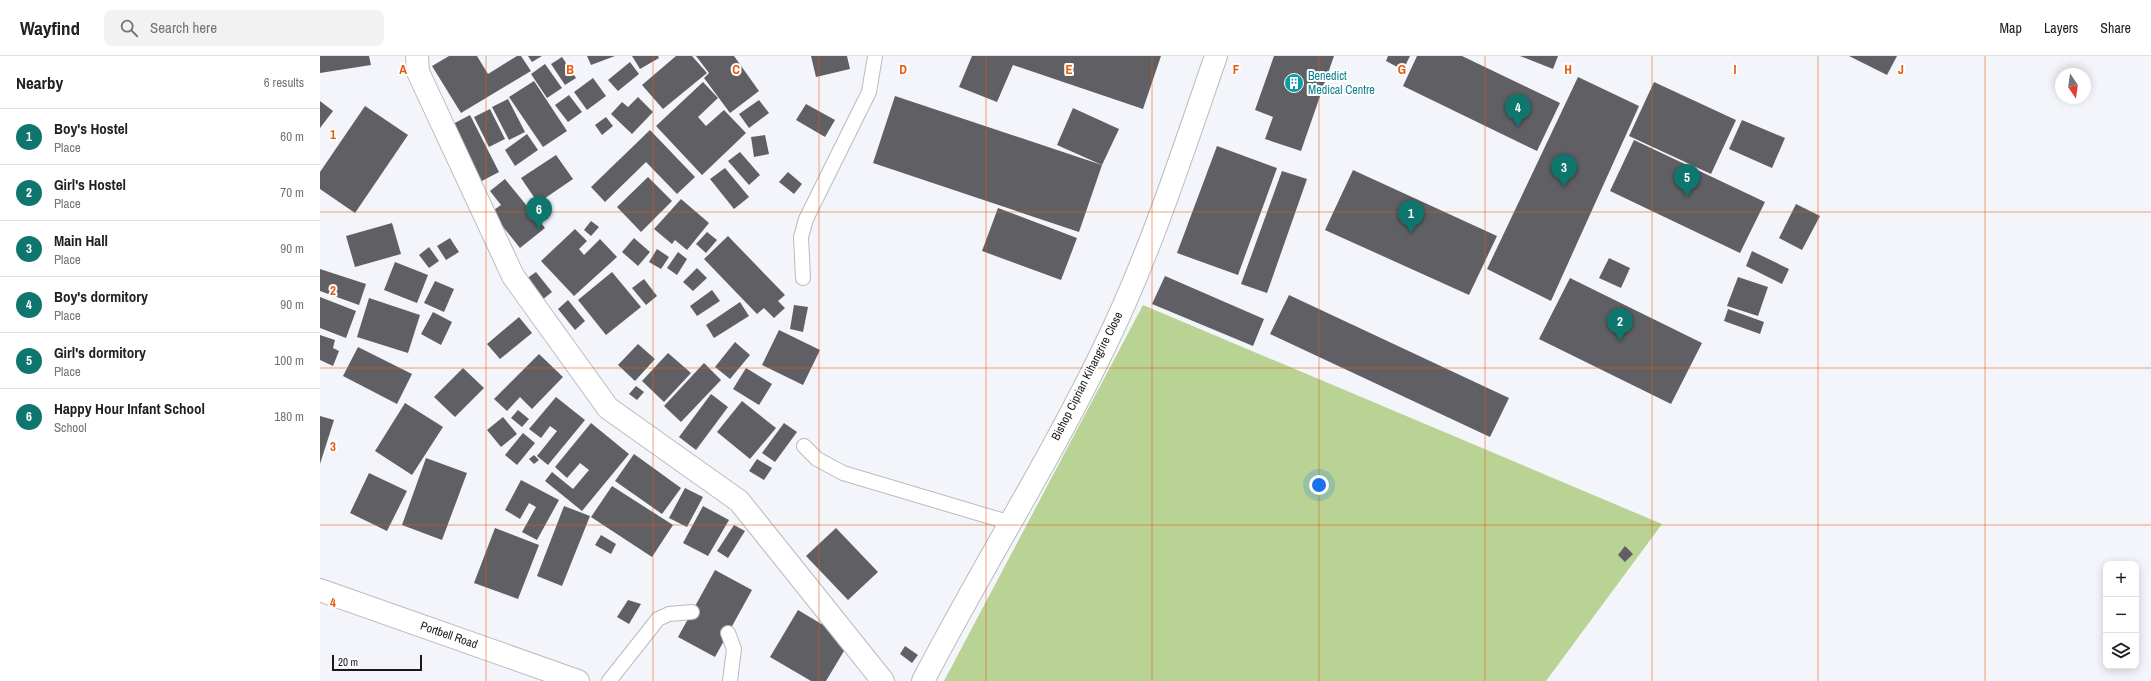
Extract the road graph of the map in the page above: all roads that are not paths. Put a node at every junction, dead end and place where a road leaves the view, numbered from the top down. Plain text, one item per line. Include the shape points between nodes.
1 (417, 56) edge
2 (875, 56) edge
3 (1216, 56) edge
4 (803, 278) dead end
5 (804, 446) dead end
6 (1011, 523) junction
7 (320, 590) edge
8 (692, 612) dead end
9 (728, 633) dead end
10 (578, 681) edge
11 (609, 681) edge
12 (730, 681) edge
13 (883, 681) edge
14 (923, 681) edge

1 - 13 street via 418,72 513,276 608,408 739,501
2 - 4 lane via 869,92 806,219 801,237
3 - 6 street, Bishop Ciprian Kihangrire Close via 1150,243 1107,341
5 - 6 lane via 817,459 843,473
6 - 14 street, Bishop Ciprian Kihangrire Close
7 - 10 street, Portbell Road
8 - 11 lane via 669,614 658,619
9 - 12 lane via 734,649

